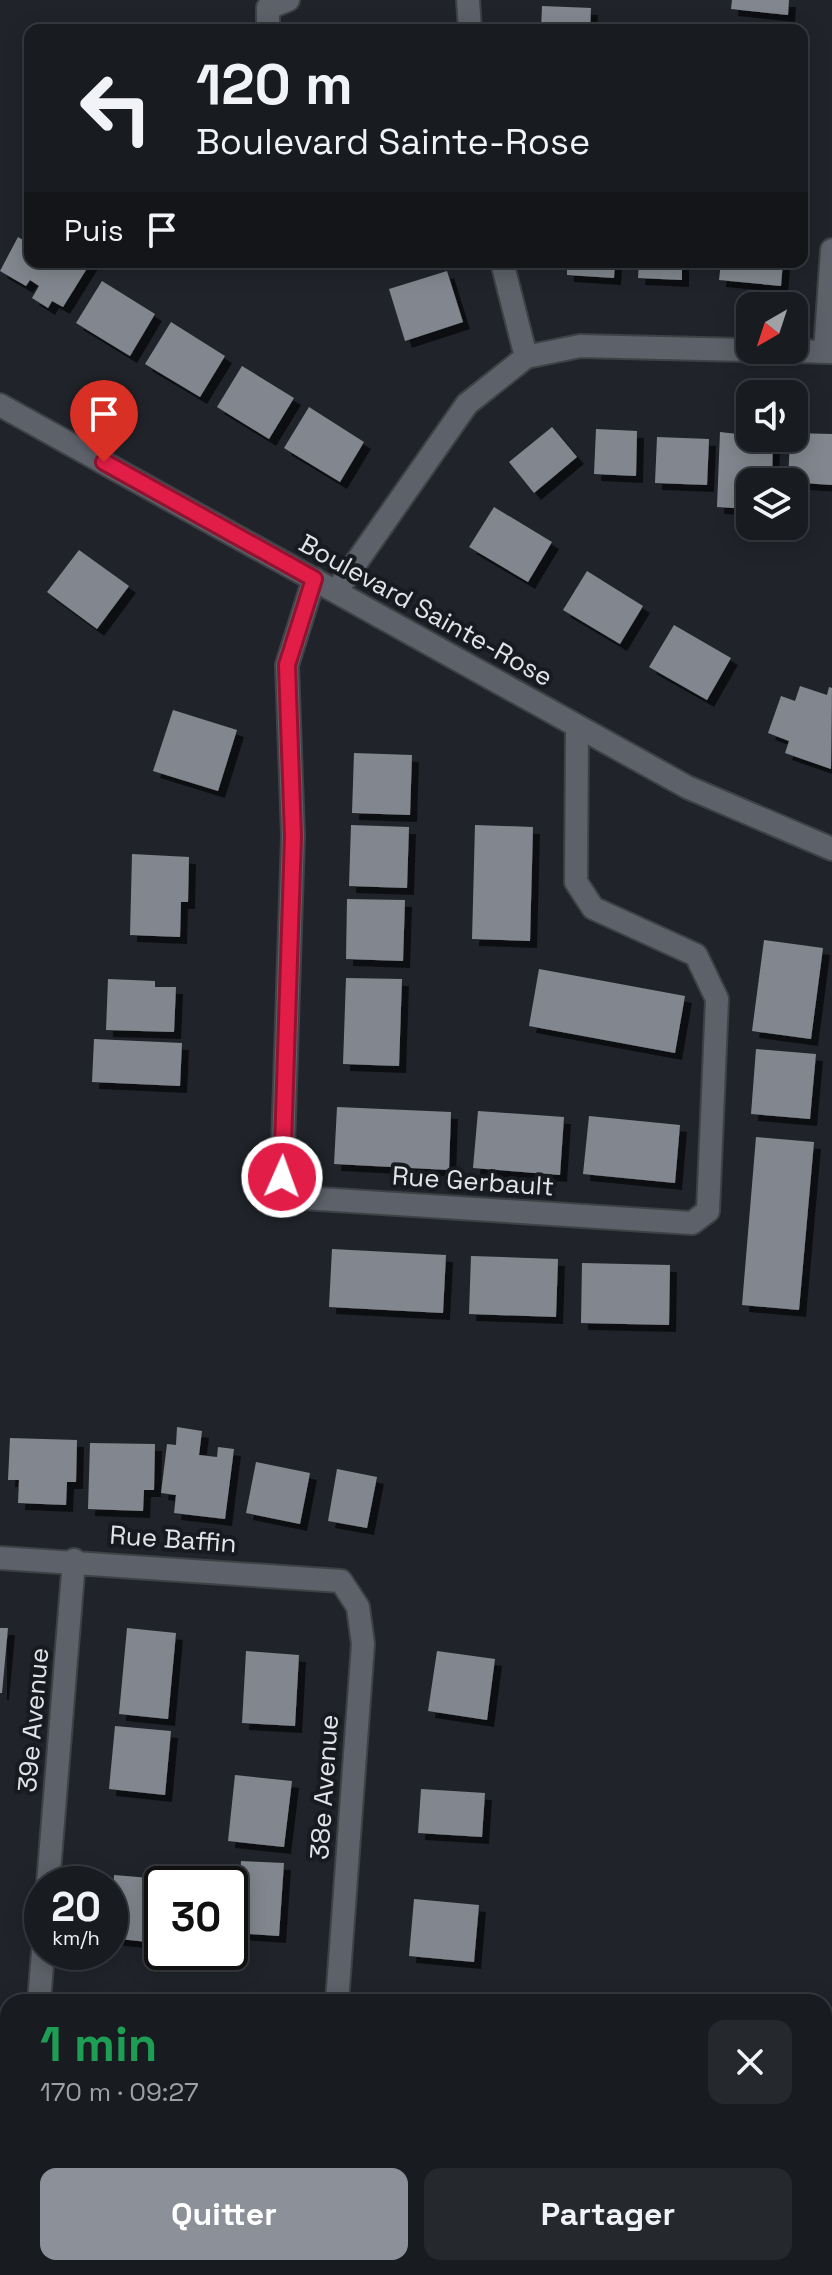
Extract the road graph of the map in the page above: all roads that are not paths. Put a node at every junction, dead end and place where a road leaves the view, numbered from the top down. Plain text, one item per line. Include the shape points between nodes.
1 (288, 0) edge
2 (468, 0) edge
3 (268, 24) edge
4 (470, 24) edge
5 (832, 250) edge
6 (504, 268) edge
7 (829, 352) edge
8 (526, 357) junction
9 (0, 405) edge
10 (314, 579) junction
11 (337, 590) junction
12 (577, 728) junction
13 (832, 849) edge
14 (0, 1558) edge
15 (74, 1560) junction
16 (341, 1581) joint
17 (49, 1866) edge
18 (42, 1970) edge
19 (40, 1994) edge
20 (338, 1994) edge

1 - 3 street via 268,8
2 - 4 street
5 - 7 street
6 - 8 street
7 - 8 street via 580,346
8 - 11 street via 467,404
9 - 10 street, Boulevard Sainte-Rose
10 - 11 street, Boulevard Sainte-Rose
10 - 12 street, Rue Gerbault via 287,665 293,836 282,1177 304,1198 692,1223 708,1211 717,999 696,955 593,908 576,882
11 - 12 street, Boulevard Sainte-Rose
12 - 13 street, Boulevard Sainte-Rose via 687,787
14 - 15 street, Rue Baffin
15 - 16 street, Rue Baffin
15 - 17 street, 39e Avenue
16 - 20 street, 38e Avenue via 358,1607 363,1644
18 - 19 street

